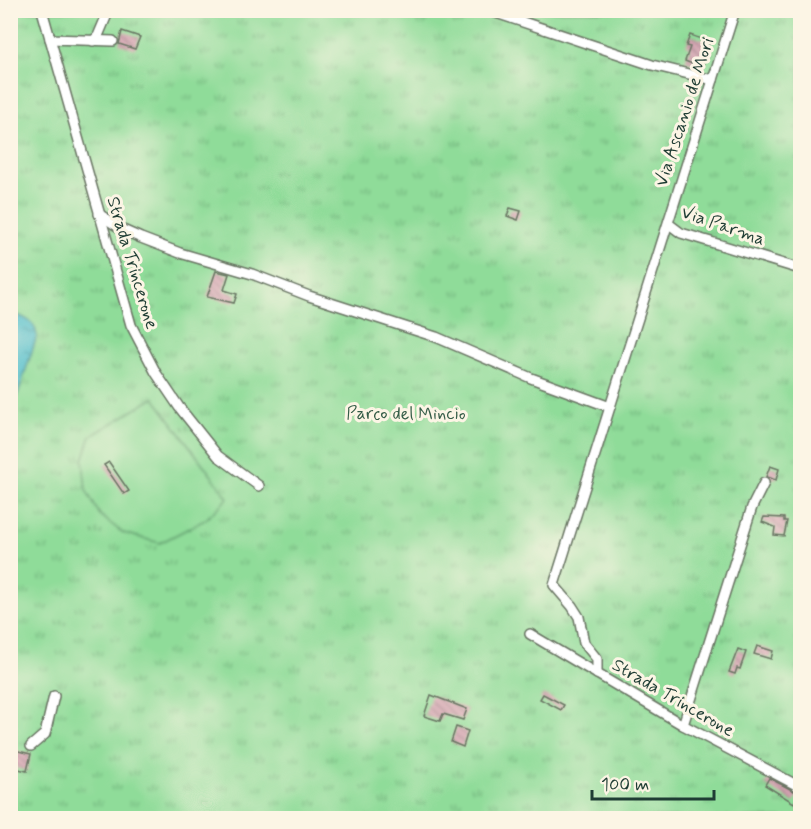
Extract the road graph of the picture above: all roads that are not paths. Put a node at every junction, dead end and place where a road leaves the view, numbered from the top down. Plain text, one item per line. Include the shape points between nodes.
1 (42, 10) edge
2 (109, 10) edge
3 (487, 10) edge
4 (735, 10) edge
5 (50, 39) junction
6 (93, 41) junction
7 (113, 41) dead end
8 (713, 80) junction
9 (99, 214) junction
10 (669, 224) junction
11 (801, 269) edge
12 (610, 407) junction
13 (764, 483) dead end
14 (259, 486) dead end
15 (531, 634) dead end
16 (597, 674) junction
17 (54, 696) dead end
18 (683, 725) junction
19 (31, 746) dead end
20 (801, 787) edge

1 - 5 street, Strada Trincerone
2 - 6 street
3 - 8 street via 652,65
4 - 8 street, Via Ascanio de Mori
5 - 6 street
5 - 9 street, Strada Trincerone
6 - 7 street
8 - 10 street, Via Ascanio de Mori
9 - 12 street via 123,230 180,253 436,337
9 - 14 street, Strada Trincerone via 131,326 156,374 218,456
10 - 11 street, Via Parma via 681,233
10 - 12 street, Via Ascanio de Mori
12 - 16 street, Via Ascanio de Mori via 554,585 579,617 584,643 597,658
13 - 18 street via 752,507
15 - 16 street, Strada Trincerone
16 - 18 street, Strada Trincerone
17 - 19 street via 45,734
18 - 20 street, Strada Trincerone

